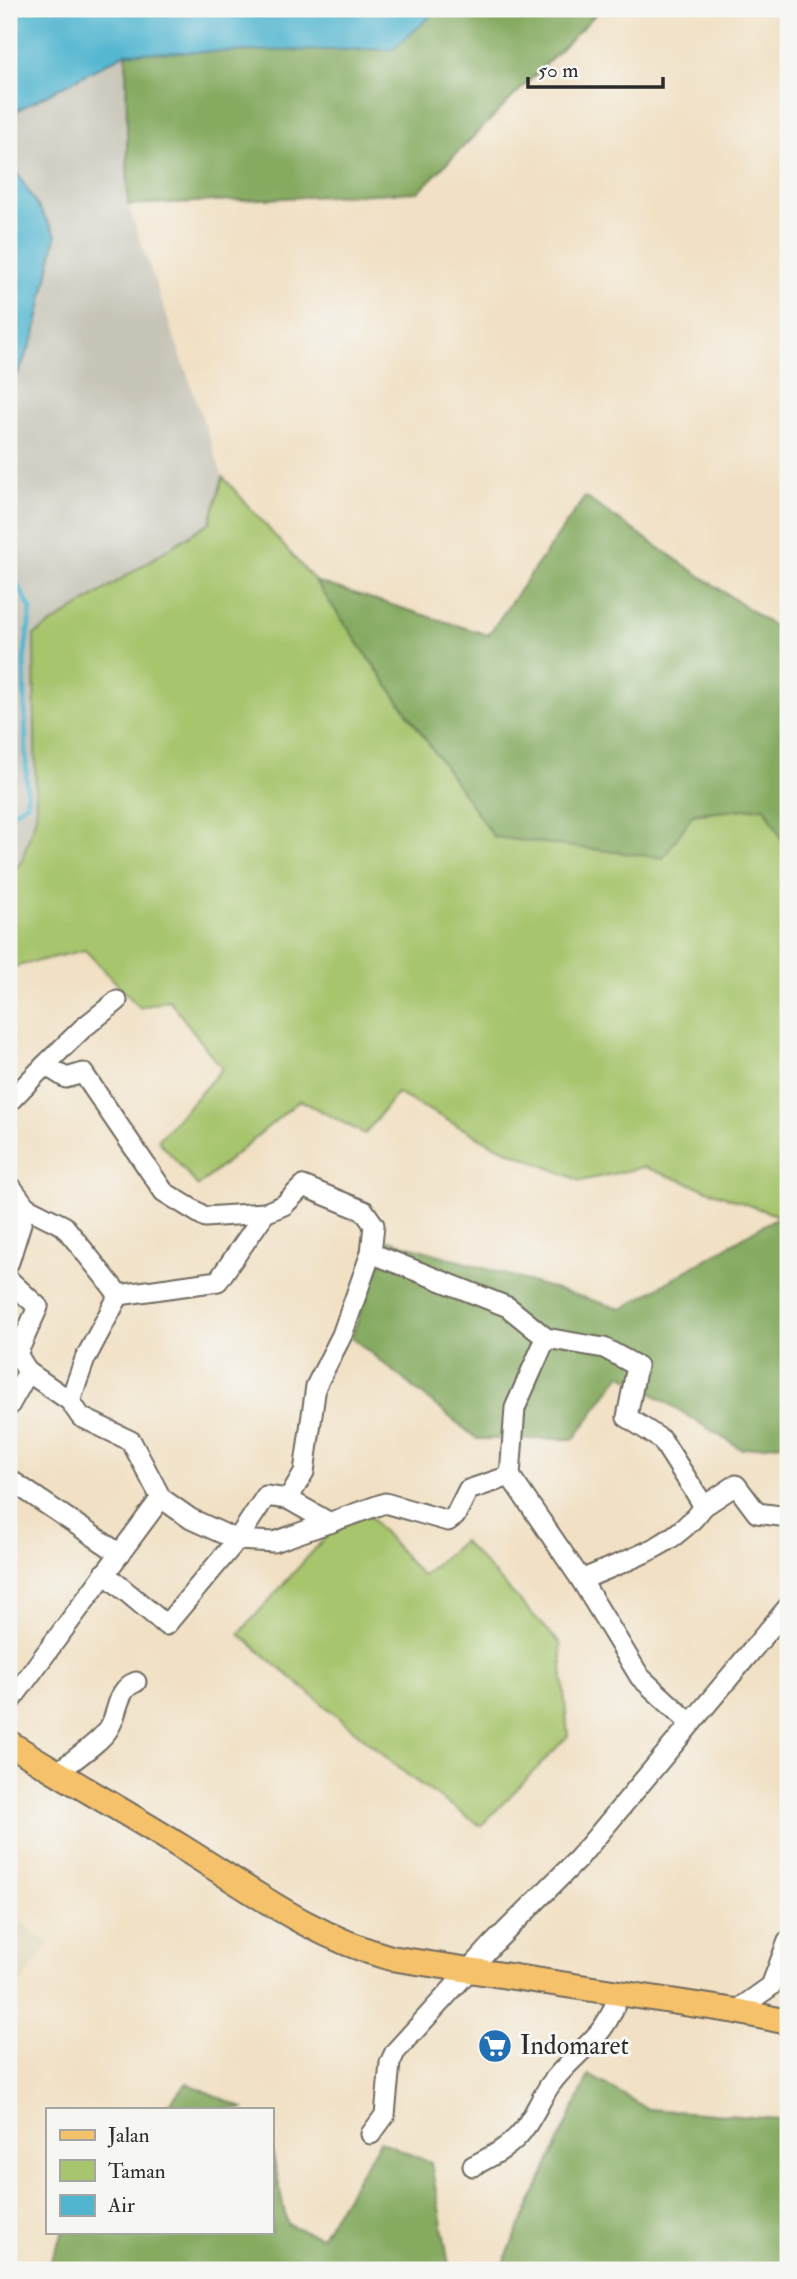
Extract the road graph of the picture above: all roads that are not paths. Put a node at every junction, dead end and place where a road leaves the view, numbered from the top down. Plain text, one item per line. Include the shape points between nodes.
1 (117, 1001) dead end
2 (45, 1065) junction
3 (9, 1102) edge
4 (9, 1184) edge
5 (26, 1207) junction
6 (265, 1213) junction
7 (371, 1253) junction
8 (9, 1262) edge
9 (9, 1280) edge
10 (119, 1295) junction
11 (546, 1338) junction
12 (27, 1372) junction
13 (70, 1401) junction
14 (9, 1406) edge
15 (510, 1476) junction
16 (9, 1479) edge
17 (161, 1498) junction
18 (288, 1499) junction
19 (704, 1506) junction
20 (788, 1517) edge
21 (330, 1523) junction
22 (237, 1540) junction
23 (120, 1554) junction
24 (104, 1573) junction
25 (580, 1578) junction
26 (788, 1607) edge
27 (136, 1682) dead end
28 (9, 1703) edge
29 (690, 1723) junction
30 (9, 1742) edge
31 (58, 1773) junction
32 (788, 1941) edge
33 (470, 1971) junction
34 (618, 1995) junction
35 (736, 2011) junction
36 (788, 2022) edge
37 (371, 2134) dead end
38 (473, 2166) dead end

1 - 2 street
2 - 3 street
2 - 6 street via 66,1079 83,1073 164,1192 205,1217
4 - 5 street
5 - 8 street
5 - 10 street via 64,1226
6 - 7 street via 284,1205 303,1186 364,1211 374,1225
6 - 10 street via 218,1280
7 - 11 street via 508,1307
7 - 18 street via 342,1335 316,1386 304,1472
9 - 12 street via 38,1307 17,1354
10 - 13 street via 85,1359
11 - 15 street via 515,1408
11 - 19 street via 604,1348 637,1366 626,1418 662,1440
12 - 13 street
12 - 14 street
13 - 17 street via 80,1417 131,1441
15 - 21 street via 468,1490 448,1521 385,1503
15 - 25 street
16 - 23 street
17 - 22 street via 191,1519
17 - 23 street
18 - 21 street
18 - 22 street via 266,1496
19 - 20 street via 736,1485 757,1513
19 - 25 street via 687,1528 664,1544
21 - 22 street via 274,1542
22 - 24 street via 166,1625
23 - 24 street
24 - 28 street
25 - 29 street via 640,1676
26 - 29 street
27 - 31 street via 121,1696 108,1729
29 - 33 street via 578,1859
30 - 31 main road
31 - 33 main road via 300,1923 339,1942 391,1958
32 - 35 street via 771,1986
33 - 34 main road
33 - 37 street via 395,2052 385,2115
34 - 35 main road
34 - 38 street via 604,2029 552,2082 520,2134 500,2152
35 - 36 main road

